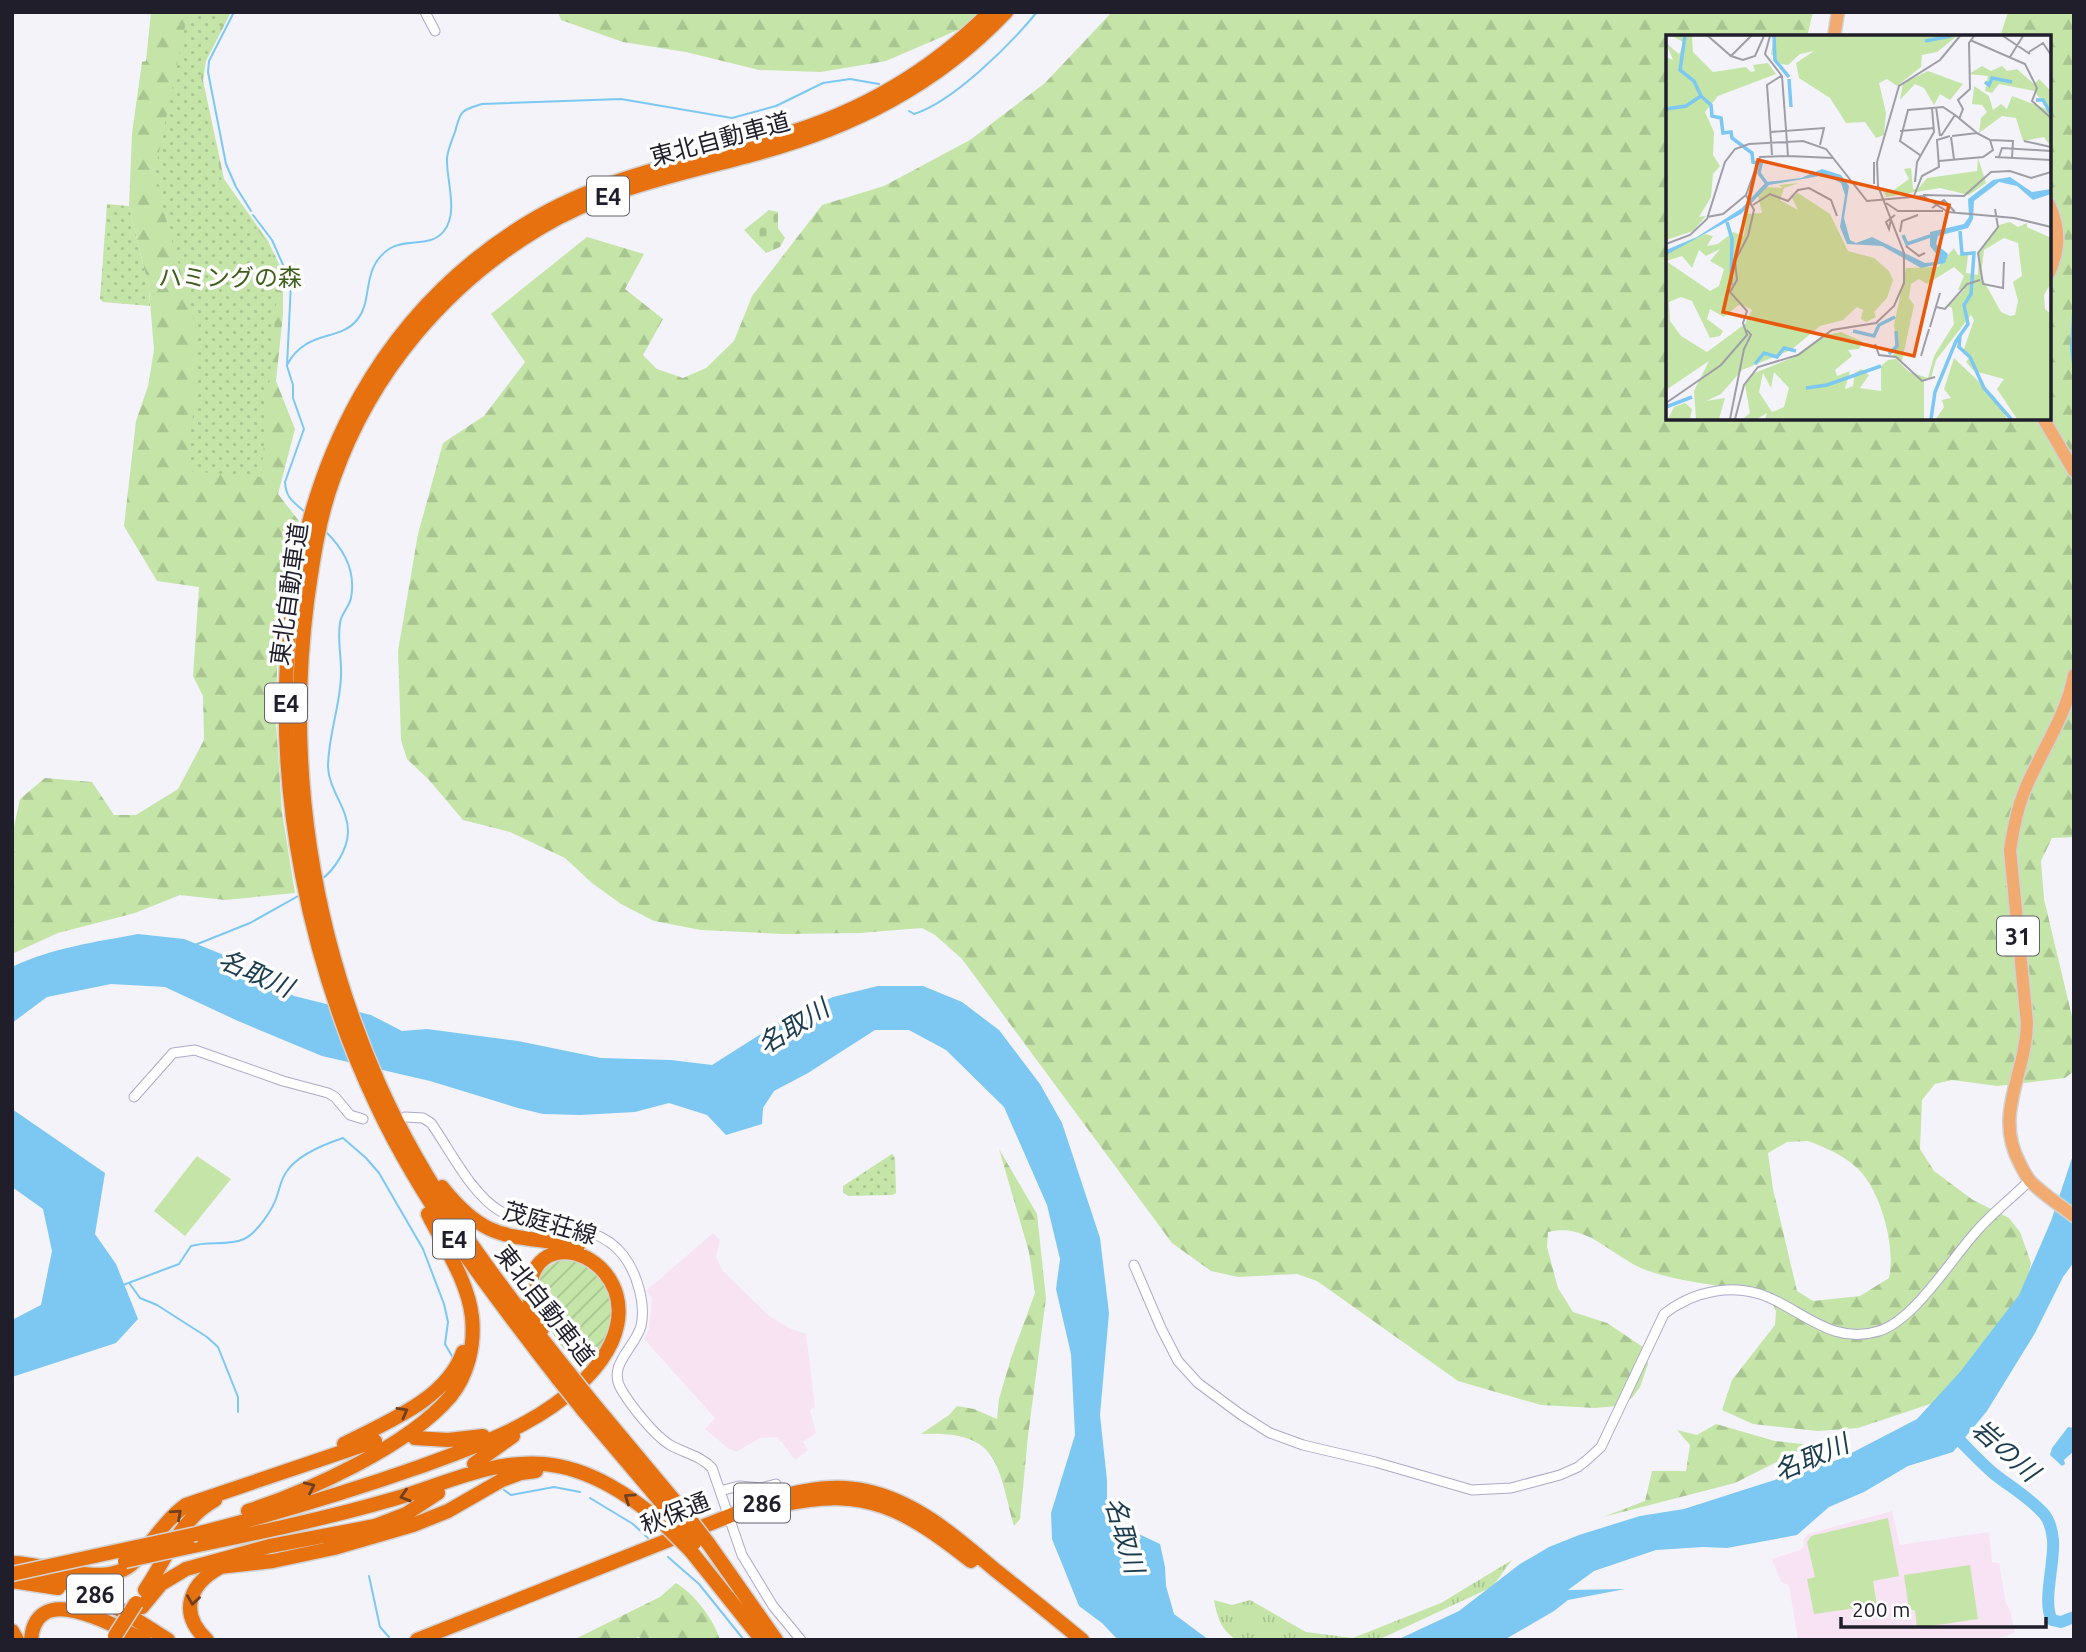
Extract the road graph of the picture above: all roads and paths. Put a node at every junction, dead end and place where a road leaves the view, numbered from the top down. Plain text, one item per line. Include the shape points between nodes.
1 (425, 12) edge
2 (990, 12) edge
3 (1006, 12) edge
4 (1838, 12) edge
5 (435, 31) dead end
6 (1834, 35) edge
7 (2051, 210) edge
8 (2051, 267) edge
9 (2044, 420) edge
10 (2074, 471) edge
11 (317, 514) junction
12 (2074, 676) edge
13 (309, 879) junction
14 (371, 1086) junction
15 (134, 1097) dead end
16 (391, 1110) junction
17 (405, 1117) dead end
18 (363, 1119) dead end
19 (2029, 1181) junction
20 (2074, 1216) edge
21 (446, 1250) junction
22 (1134, 1265) dead end
23 (567, 1375) junction
24 (591, 1404) junction
25 (550, 1407) junction
26 (537, 1422) junction
27 (415, 1438) dead end
28 (375, 1441) dead end
29 (474, 1464) dead end
30 (298, 1466) junction
31 (589, 1476) junction
32 (255, 1481) junction
33 (776, 1484) dead end
34 (720, 1491) junction
35 (438, 1493) dead end
36 (728, 1520) junction
37 (677, 1522) junction
38 (381, 1529) junction
39 (331, 1533) junction
40 (354, 1536) junction
41 (194, 1537) junction
42 (698, 1547) junction
43 (334, 1548) junction
44 (253, 1557) junction
45 (233, 1561) junction
46 (12, 1563) edge
47 (216, 1565) junction
48 (12, 1572) edge
49 (49, 1572) junction
50 (12, 1583) edge
51 (139, 1605) junction
52 (12, 1631) edge
53 (117, 1638) edge
54 (17, 1640) edge
55 (31, 1640) edge
56 (144, 1640) edge
57 (151, 1640) edge
58 (168, 1640) edge
59 (207, 1640) edge
60 (417, 1640) edge
61 (442, 1640) edge
62 (762, 1640) edge
63 (776, 1640) edge
64 (800, 1640) edge
65 (1067, 1640) edge
66 (1082, 1640) edge

1 - 5 street
2 - 11 highway, 東北自動車道 / E4 via 939,58 859,106 781,135 597,188 531,220 481,254 424,306 364,386 326,466
3 - 11 highway, 東北自動車道 / E4 via 932,77 867,115 790,144 621,191 563,216 504,252 443,303 410,341 346,447
4 - 6 main road
7 - 8 main road via 2058,229
9 - 10 main road
11 - 13 highway, 東北自動車道 / E4 via 295,586 286,693 289,774
12 - 19 main road, 31 via 2024,793 2010,850 2027,1023 2008,1132
13 - 14 highway, 東北自動車道 / E4
13 - 14 highway, 東北自動車道 / E4 via 327,976 352,1048
14 - 16 highway, 東北自動車道 / E4
14 - 21 highway
14 - 23 highway, 東北自動車道 / E4 via 405,1160 485,1284
15 - 18 street via 173,1053 195,1050 328,1093 350,1115
16 - 23 highway, 東北自動車道 / E4 via 460,1229
16 - 26 highway via 443,1189 477,1223 509,1237 588,1249 620,1280 627,1315 612,1355 579,1393
17 - 34 street, 茂庭荘線 via 431,1123 482,1196 499,1210 531,1222 590,1232 618,1249 630,1266 642,1307 640,1328 619,1365 618,1382 658,1435 712,1468
19 - 20 main road, 31
19 - 22 street via 1976,1231 1900,1320 1879,1331 1840,1333 1768,1297 1740,1291 1715,1291 1679,1301 1664,1314 1601,1447 1578,1467 1511,1488 1452,1486 1270,1433 1198,1382 1178,1361
30 -> 21 highway via 415,1405 452,1374 465,1348 467,1317
41 -> 21 highway via 328,1479 406,1434 451,1396 468,1362 473,1328 466,1293
23 - 24 highway, 東北自動車道 / E4, bridge
23 - 25 highway via 537,1322 529,1294 535,1268 562,1253 580,1255 602,1268 613,1283 620,1310 602,1358 580,1384
24 - 37 highway, 東北自動車道 / E4
24 - 37 highway, 東北自動車道 / E4 via 646,1459
25 - 27 highway via 472,1438
25 - 41 highway via 443,1458
26 - 29 highway
26 - 41 highway via 398,1481 282,1517
28 - 30 highway
30 - 32 highway
37 -> 31 highway
31 - 38 highway via 555,1471 520,1473 437,1516
31 -> 41 highway via 554,1465 506,1465 327,1517
46 -> 32 highway via 99,1575 121,1571 186,1505
32 - 51 highway via 193,1515
33 - 34 street
34 - 36 street, 茂庭荘線
35 - 38 highway
36 - 60 highway, 秋保通 / 286
36 - 61 highway, 秋保通 / 286
36 - 64 street, 茂庭荘線 via 751,1571
36 - 65 highway, 秋保通 / 286 via 806,1499 834,1497 887,1507 969,1559
36 - 66 highway, 秋保通 / 286 via 802,1490 848,1488 891,1497 954,1536
37 - 42 highway, bridge
37 - 42 highway, 東北自動車道 / E4, bridge
38 - 39 highway
38 - 40 highway
38 - 43 highway
39 - 40 highway
39 - 44 highway
40 - 43 highway
40 - 45 highway
41 - 49 highway, bridge
42 - 62 highway
42 - 63 highway, 東北自動車道 / E4 via 754,1606
43 - 44 highway
44 - 45 highway
44 - 47 highway
45 - 47 highway
47 - 51 highway via 186,1569 168,1578
47 -> 59 highway via 198,1583 190,1602 194,1624
48 - 49 highway, bridge
48 - 58 highway, 286 via 79,1586
49 - 50 highway
50 - 57 highway, 286 via 44,1585 75,1594
51 - 53 highway, bridge
52 - 54 highway
55 - 56 highway via 40,1617 69,1609

